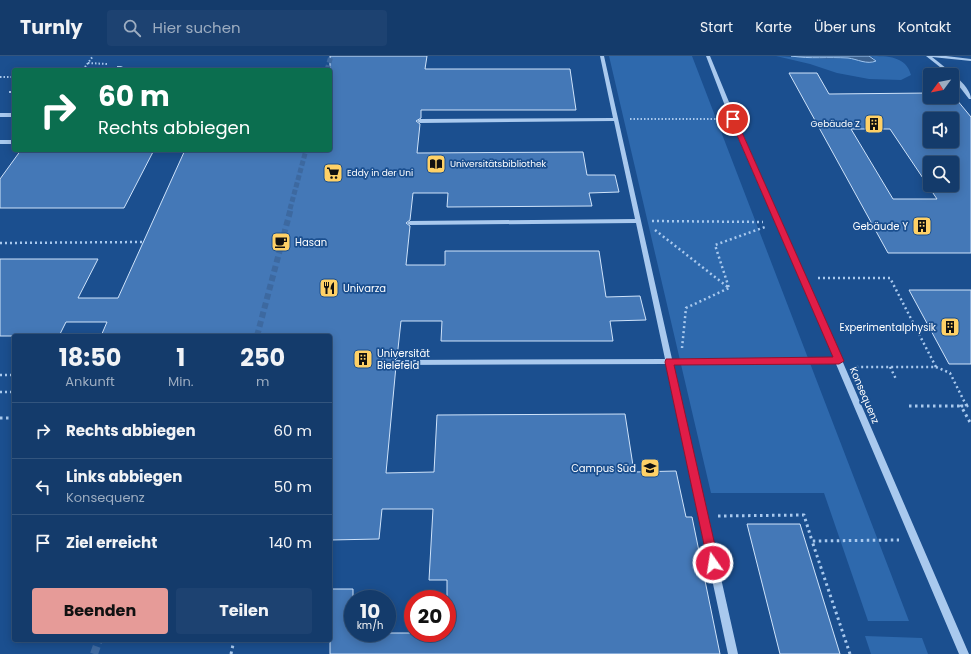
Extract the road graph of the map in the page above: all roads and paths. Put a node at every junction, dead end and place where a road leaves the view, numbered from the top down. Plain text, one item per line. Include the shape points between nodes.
1 (93, 56) edge
2 (602, 56) edge
3 (708, 56) edge
4 (928, 56) edge
5 (933, 56) edge
6 (971, 60) edge
7 (88, 63) junction
8 (102, 63) dead end
9 (84, 68) edge
10 (0, 77) edge
11 (12, 77) edge
12 (971, 98) edge
13 (0, 108) edge
14 (1, 115) edge
15 (12, 115) edge
16 (616, 119) junction
17 (733, 119) junction
18 (420, 121) dead end
19 (0, 137) edge
20 (12, 137) edge
21 (0, 142) edge
22 (12, 142) edge
23 (641, 221) junction
24 (410, 222) dead end
25 (779, 222) junction
26 (0, 242) edge
27 (144, 242) dead end
28 (803, 278) junction
29 (729, 288) junction
30 (669, 362) junction
31 (681, 362) junction
32 (397, 363) dead end
33 (840, 364) junction
34 (890, 367) junction
35 (936, 367) junction
36 (0, 375) edge
37 (12, 375) edge
38 (896, 379) dead end
39 (0, 392) edge
40 (12, 392) edge
41 (909, 406) dead end
42 (961, 406) junction
43 (0, 418) edge
44 (12, 418) edge
45 (971, 424) edge
46 (728, 516) dead end
47 (916, 540) junction
48 (812, 542) junction
49 (234, 642) edge
50 (231, 654) edge
51 (733, 654) edge
52 (850, 654) edge
53 (964, 654) edge

1 - 7 path
2 - 16 street
3 - 17 street, Konsequenz
4 - 12 street via 953,75
5 - 6 street
7 - 8 path
7 - 9 path
10 - 11 path
13 - 14 street
14 - 15 street
16 - 17 path
16 - 18 street
16 - 23 street
17 - 25 street, Konsequenz
19 - 20 street
21 - 22 street
23 - 24 street
23 - 25 path
23 - 29 path
23 - 30 street
25 - 28 street, Konsequenz
25 - 29 path via 715,245
26 - 27 path
28 - 33 street, Konsequenz
28 - 35 path via 890,278
29 - 31 path via 686,308
30 - 31 street
30 - 32 street
30 - 51 street
31 - 33 street
33 - 34 path
33 - 47 street, Konsequenz
34 - 35 path
34 - 38 path
35 - 42 path via 950,373 967,406
36 - 37 path
39 - 40 path
41 - 42 path
42 - 45 path
43 - 44 path
46 - 48 path via 804,515
47 - 48 path
47 - 53 street, Konsequenz
48 - 52 path
49 - 50 path

